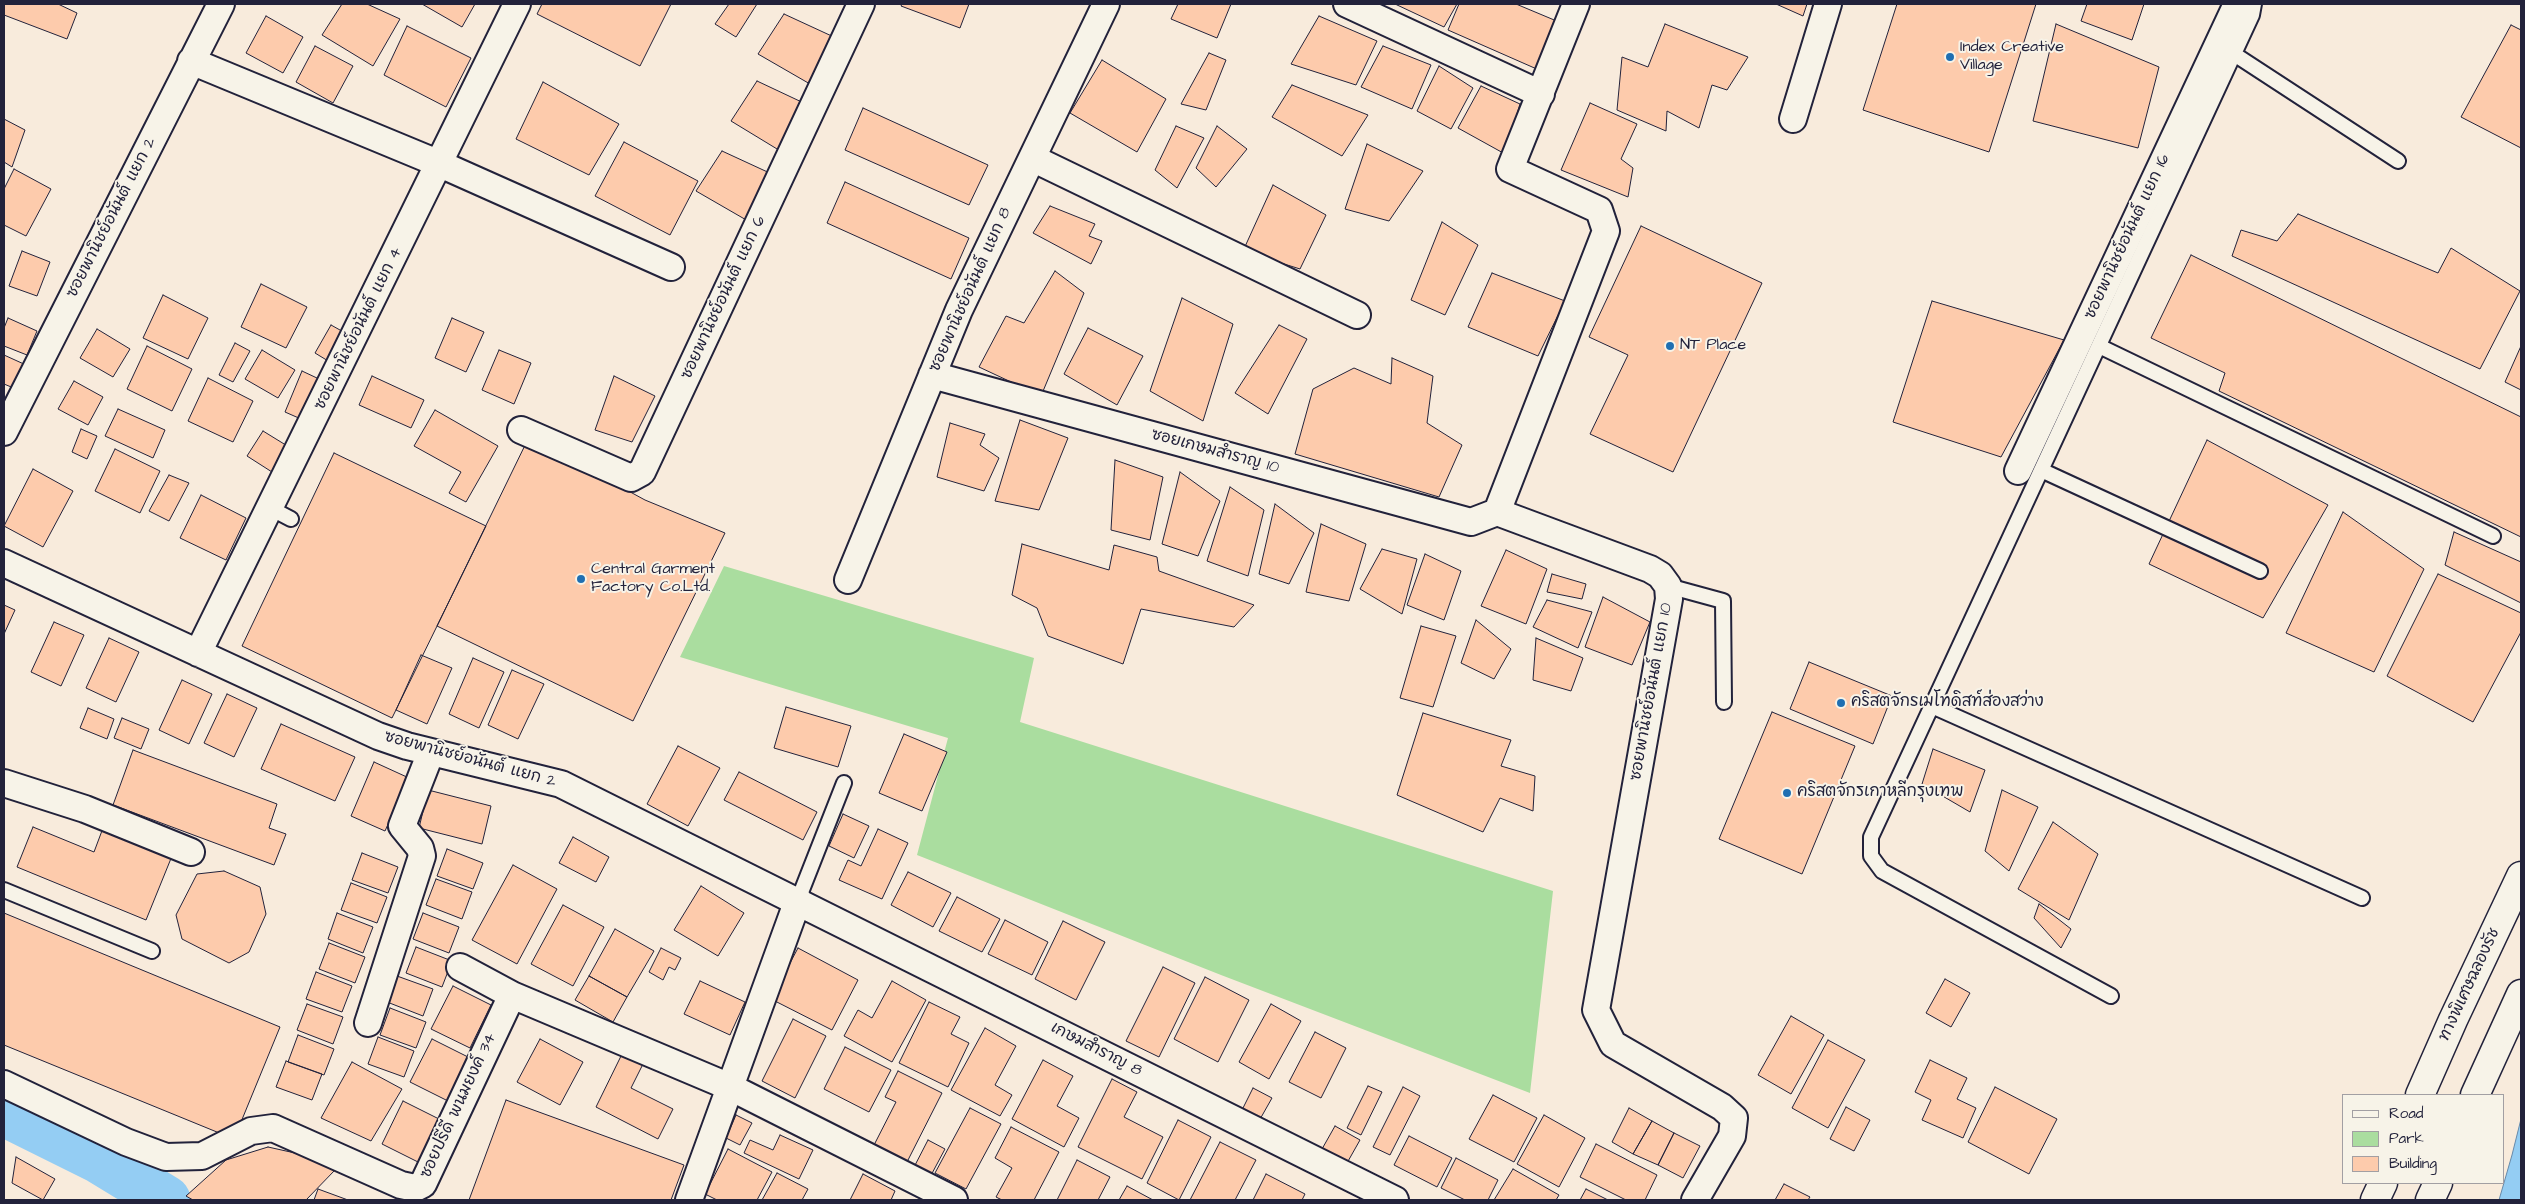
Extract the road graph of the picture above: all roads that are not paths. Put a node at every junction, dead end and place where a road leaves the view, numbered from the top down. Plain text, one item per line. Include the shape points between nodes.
1 (221, 4) edge
2 (517, 4) edge
3 (861, 4) edge
4 (1106, 4) edge
5 (1346, 4) edge
6 (1576, 4) edge
7 (1828, 4) edge
8 (2237, 4) edge
9 (2254, 4) edge
10 (2234, 54) junction
11 (191, 61) junction
12 (1541, 94) junction
13 (1793, 119) dead end
14 (1032, 158) junction
15 (2398, 161) dead end
16 (440, 164) junction
17 (671, 267) dead end
18 (1357, 315) dead end
19 (2099, 346) junction
20 (932, 375) junction
21 (521, 430) dead end
22 (4, 432) edge
23 (2030, 470) junction
24 (1497, 512) junction
25 (2493, 536) dead end
26 (4, 563) edge
27 (2260, 571) dead end
28 (848, 580) dead end
29 (1668, 586) junction
30 (198, 653) junction
31 (1724, 702) dead end
32 (1932, 706) junction
33 (431, 752) junction
34 (4, 783) edge
35 (844, 783) dead end
36 (191, 852) dead end
37 (2521, 876) edge
38 (4, 890) edge
39 (2362, 898) dead end
40 (798, 900) junction
41 (152, 951) dead end
42 (460, 967) dead end
43 (2521, 994) edge
44 (512, 995) junction
45 (2111, 996) dead end
46 (368, 1023) dead end
47 (4, 1084) edge
48 (730, 1087) junction
49 (2420, 1094) edge
50 (2475, 1094) edge
51 (2383, 1184) edge
52 (2438, 1184) edge
53 (689, 1200) edge
54 (954, 1200) edge
55 (1395, 1200) edge
56 (1695, 1200) edge
57 (2375, 1200) edge
58 (2430, 1200) edge

1 - 11 street, ซอยพานิชย์อนันต์ แยก 2
2 - 16 street, ซอยพานิชย์อนันต์ แยก 4
3 - 21 street, ซอยพานิชย์อนันต์ แยก 6 via 642,472 631,478
4 - 14 street, ซอยพานิชย์อนันต์ แยก 8
5 - 12 street
6 - 12 street
7 - 13 street
8 - 23 street, ซอยพานิชย์อนันต์ แยก 16
9 - 10 lane
10 - 15 lane
10 - 19 lane
11 - 16 street
11 - 22 street, ซอยพานิชย์อนันต์ แยก 2
12 - 24 street via 1510,169 1599,210 1606,231
14 - 18 street
14 - 20 street, ซอยพานิชย์อนันต์ แยก 8 via 959,310
16 - 17 street
16 - 30 street, ซอยพานิชย์อนันต์ แยก 4 via 280,514
19 - 23 lane
19 - 25 lane
20 - 24 street, ซอยเกษมสำราญ 10 via 1471,522
20 - 28 street, ซอยพานิชย์อนันต์ แยก 8
23 - 27 lane
23 - 32 lane
24 - 29 street, ซอยพานิชย์อนันต์ แยก 10 via 1650,569 1660,575
26 - 30 street, ซอยพานิชย์อนันต์ แยก 2
29 - 31 lane via 1724,601
29 - 56 street, ซอยพานิชย์อนันต์ แยก 10 via 1669,599 1596,1010 1613,1044 1734,1118 1732,1136
30 - 33 street, ซอยพานิชย์อนันต์ แยก 2 via 378,736
32 - 39 lane
32 - 45 lane via 1872,837 1871,856 1882,871
33 - 40 street, ซอยพานิชย์อนันต์ แยก 2 via 561,784
33 - 46 street via 402,826 420,848 422,856
34 - 36 street via 85,809
35 - 40 lane
37 - 49 highway, ทางพิเศษฉลองรัช
38 - 41 lane
40 - 48 street
40 - 55 street, เกษมสำราญ 8
42 - 44 street
43 - 50 highway
44 - 47 street, ซอยปรีดี พนมยงค์ 34 via 423,1184 415,1188 401,1185 273,1128 251,1131 202,1156 166,1157 126,1142
44 - 48 street
48 - 53 street
48 - 54 street
51 - 57 highway
52 - 58 highway

